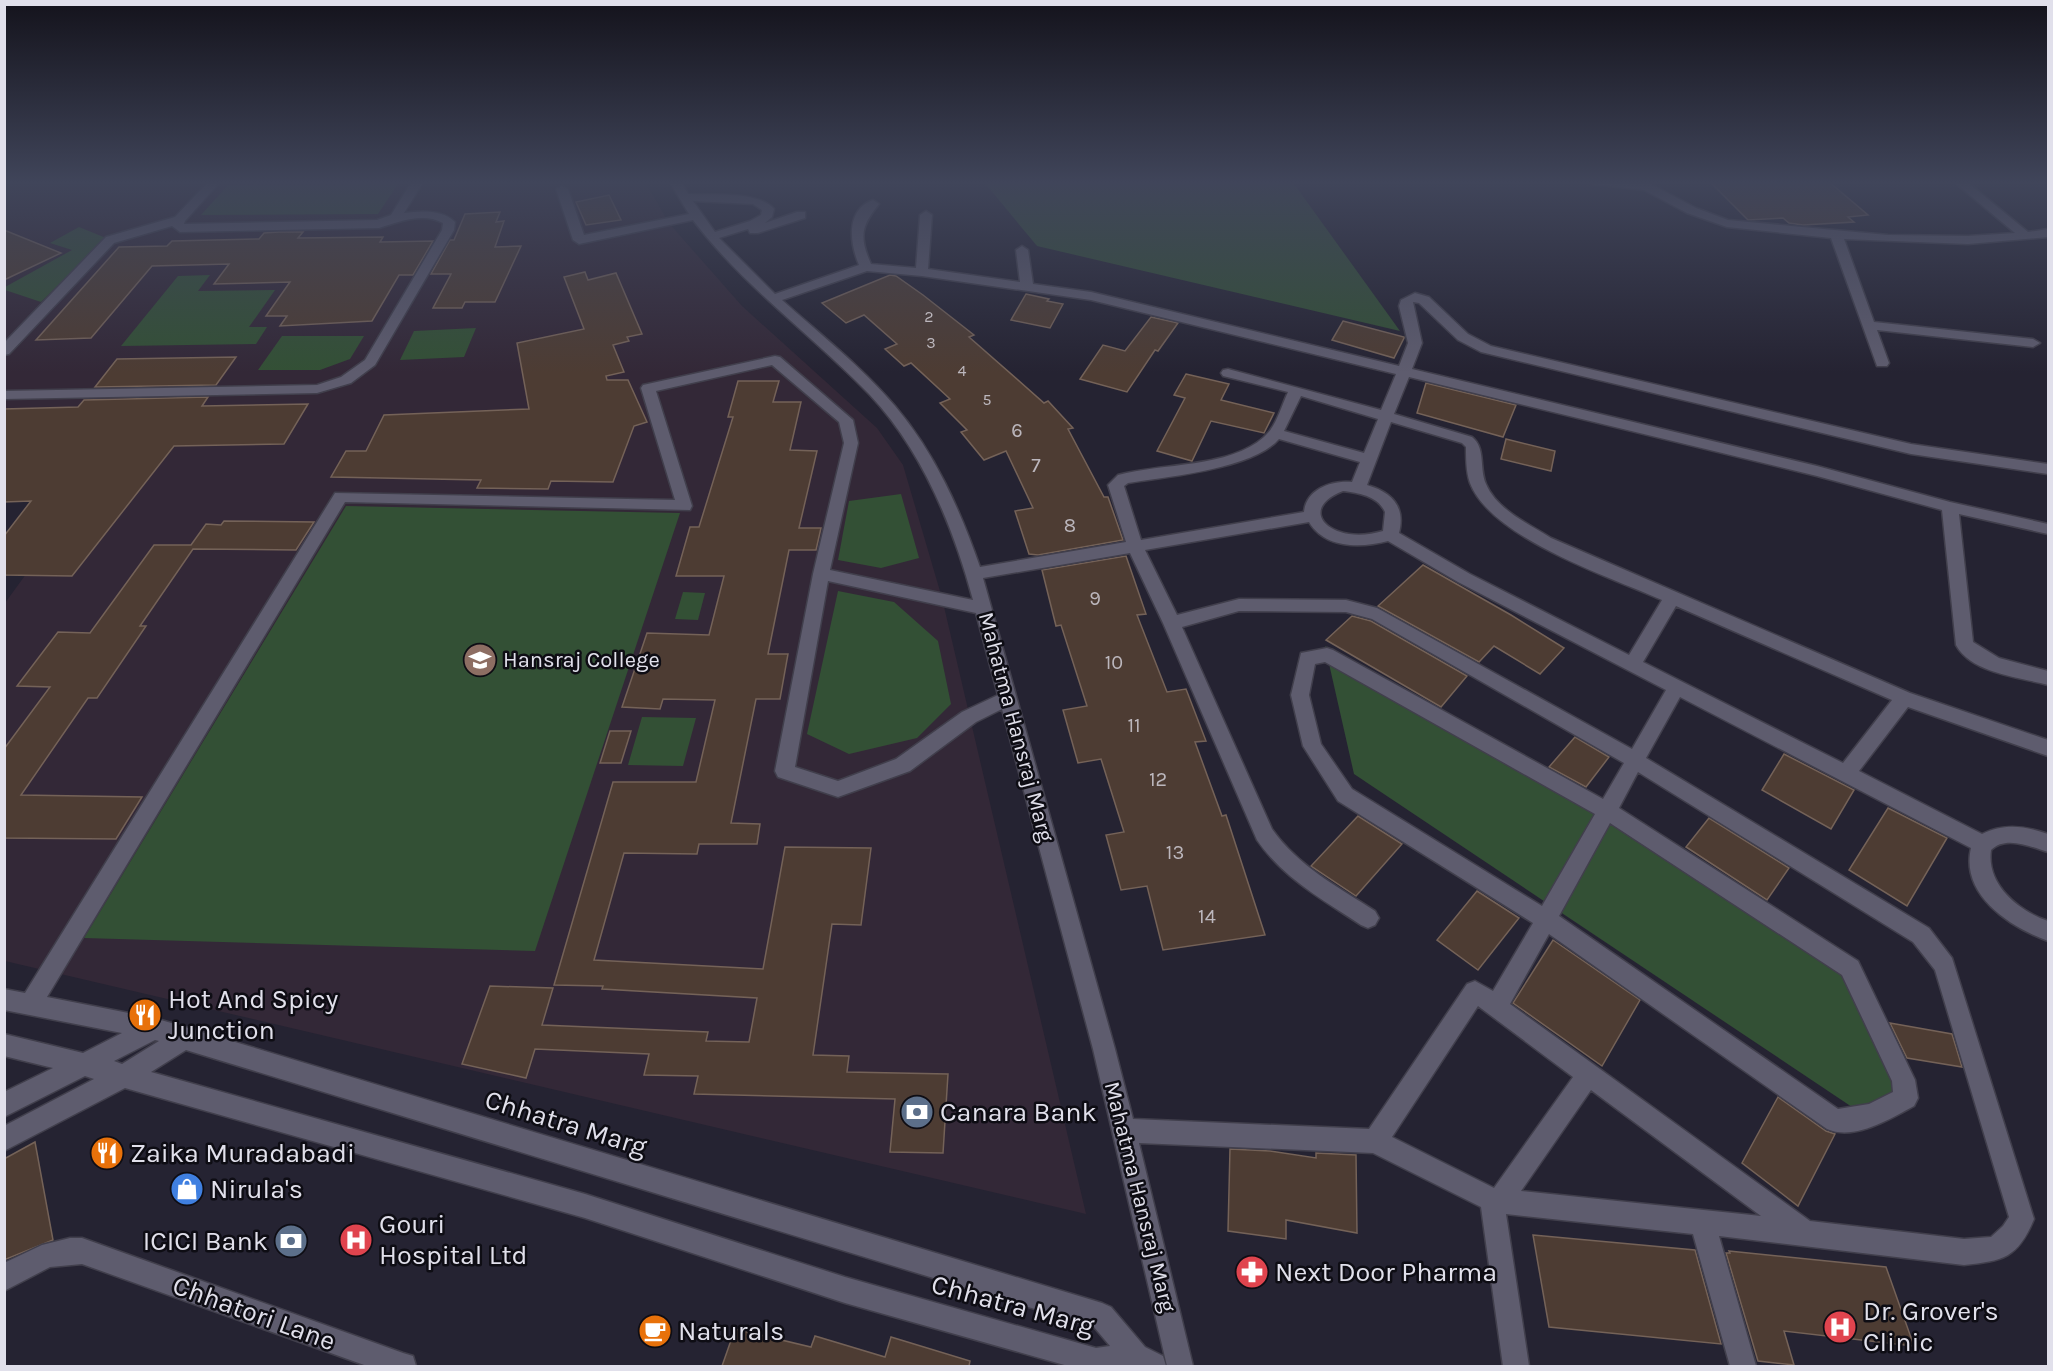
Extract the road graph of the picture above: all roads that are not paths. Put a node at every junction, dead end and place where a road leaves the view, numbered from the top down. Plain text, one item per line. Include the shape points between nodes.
1 (105, 245) edge
2 (439, 245) edge
3 (721, 245) edge
4 (859, 245) edge
5 (924, 245) edge
6 (1839, 245) edge
7 (1022, 250) dead end
8 (866, 267) junction
9 (922, 272) junction
10 (1027, 285) junction
11 (774, 299) junction
12 (1868, 325) junction
13 (2033, 343) dead end
14 (4, 351) edge
15 (1882, 363) dead end
16 (1228, 373) dead end
17 (1405, 373) junction
18 (1296, 390) junction
19 (4, 395) edge
20 (1387, 415) junction
21 (1275, 433) junction
22 (1368, 459) junction
23 (2049, 469) edge
24 (1358, 487) junction
25 (1950, 507) junction
26 (1313, 516) junction
27 (2049, 529) edge
28 (1390, 534) junction
29 (1135, 546) junction
30 (821, 574) junction
31 (974, 574) junction
32 (1672, 598) junction
33 (984, 609) junction
34 (1172, 622) junction
35 (1633, 664) junction
36 (2049, 678) edge
37 (1677, 686) junction
38 (1008, 698) junction
39 (1904, 698) junction
40 (2049, 748) edge
41 (1634, 760) junction
42 (1847, 772) junction
43 (1606, 810) junction
44 (2049, 843) edge
45 (1983, 844) junction
46 (1368, 918) dead end
47 (1545, 919) junction
48 (2049, 931) edge
49 (4, 999) edge
50 (30, 1004) junction
51 (1497, 1006) junction
52 (154, 1029) junction
53 (185, 1038) junction
54 (4, 1045) edge
55 (82, 1064) junction
56 (1589, 1074) junction
57 (123, 1076) junction
58 (4, 1105) edge
59 (1125, 1131) junction
60 (4, 1139) edge
61 (1375, 1141) junction
62 (1496, 1200) junction
63 (1702, 1222) junction
64 (1805, 1233) junction
65 (4, 1278) edge
66 (1144, 1361) edge
67 (403, 1366) edge
68 (1180, 1366) edge
69 (1516, 1366) edge
70 (1743, 1366) edge

1 - 14 street
2 - 19 street via 370,363 337,386 281,391
3 - 11 street, Mahatma Hansraj Marg
4 - 8 street
5 - 9 street
6 - 12 street
7 - 10 street
8 - 9 street
8 - 11 street
9 - 10 street
10 - 17 street via 1090,296
11 - 31 street, Mahatma Hansraj Marg via 875,392 919,447 958,528
12 - 13 street
12 - 15 street
16 - 18 street
17 - 20 street
17 - 23 street via 1415,343 1407,300 1420,298 1463,337 1486,349 1911,449
17 - 25 street via 1817,471
18 - 20 street
18 - 21 street
20 - 22 street
20 - 32 street via 1471,442 1482,490 1517,525 1545,542
21 - 22 street
21 - 29 street via 1243,455 1117,482
22 - 24 street
24 - 26 street via 1342,486 1317,495 1312,505
24 - 28 street via 1386,500 1393,510 1395,521
25 - 27 street
25 - 36 street via 1965,645 1989,661
26 - 28 street via 1332,536 1348,541 1365,542
26 - 29 street
28 - 35 street via 1464,578
29 - 31 street
29 - 34 street
30 - 33 street
30 - 38 street via 785,771 838,789 903,765 969,717
30 - 50 street via 850,443 846,420 775,360 648,388 684,506 340,497
31 - 33 street, Mahatma Hansraj Marg
32 - 35 street
32 - 39 street
33 - 38 street, Mahatma Hansraj Marg
34 - 41 street via 1239,605 1362,609
34 - 46 street via 1273,850
35 - 37 street
37 - 41 street
37 - 42 street
38 - 59 street, Mahatma Hansraj Marg
39 - 40 street
39 - 42 street
41 - 43 street
41 - 64 street via 1921,935 1944,965 2022,1219 1996,1249 1964,1252
42 - 45 street
43 - 47 street
43 - 47 street via 1327,655 1306,658 1300,695 1312,746 1345,795
43 - 47 street via 1850,968 1903,1080 1906,1098 1871,1116 1835,1121
44 - 45 street via 2018,834 1997,835
45 - 48 street via 1977,858 1982,877 1995,897 2016,916
47 - 51 street
49 - 50 street, Chhatra Marg
50 - 52 street, Chhatra Marg
51 - 56 street
51 - 61 street via 1475,991
52 - 53 street, Chhatra Marg
52 - 55 street
53 - 57 street
53 - 66 street, Chhatra Marg via 1102,1316
54 - 55 street, Chhatra Marg
55 - 57 street, Chhatra Marg
55 - 58 street
56 - 62 street
56 - 64 street
57 - 60 street
57 - 66 street, Chhatra Marg via 585,1206 845,1290 1084,1357
59 - 61 street
59 - 68 street, Mahatma Hansraj Marg
61 - 62 street
62 - 63 street
62 - 69 street
63 - 64 street
63 - 70 street
65 - 67 street, Chhatori Lane via 45,1254 82,1251

